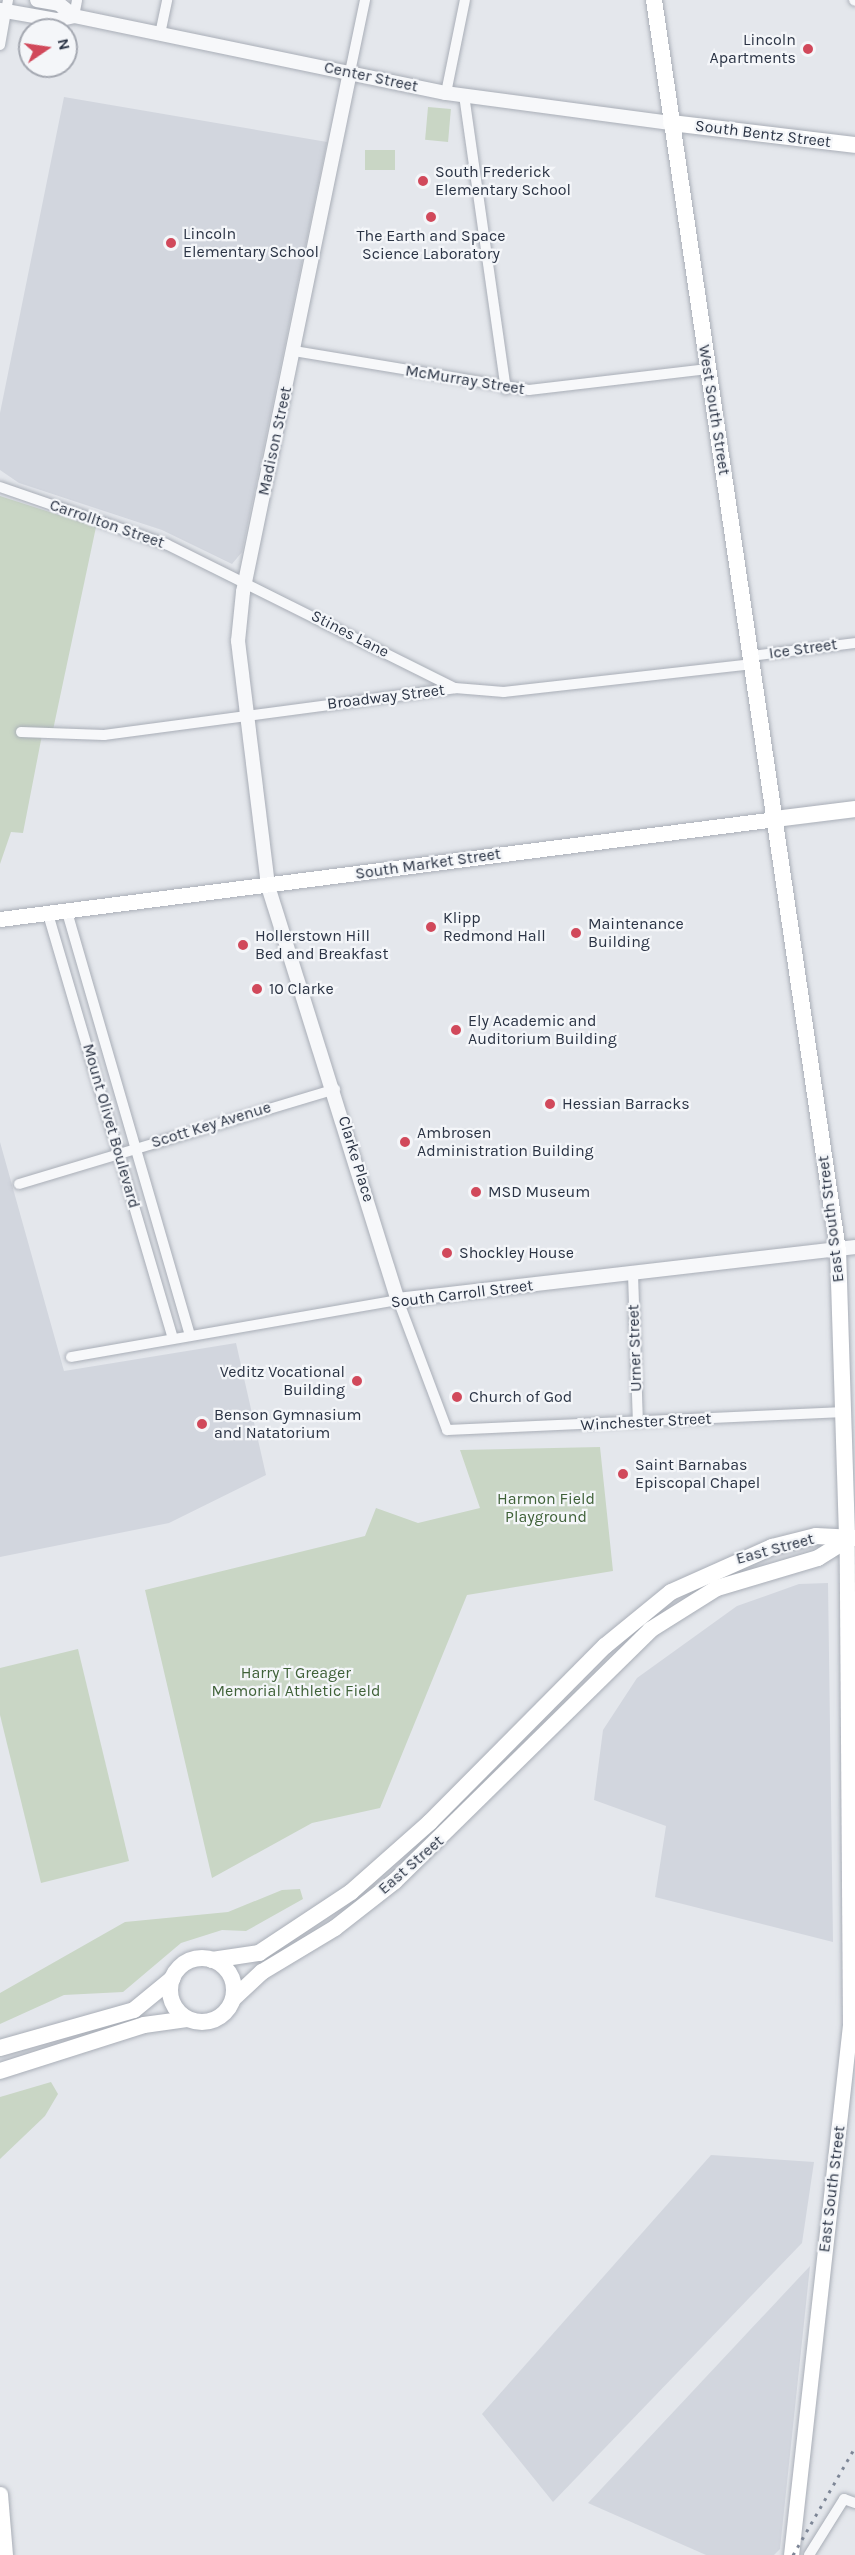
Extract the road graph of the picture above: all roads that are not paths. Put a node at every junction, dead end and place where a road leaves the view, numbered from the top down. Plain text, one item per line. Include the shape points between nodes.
1 (37, 0) edge
2 (77, 0) edge
3 (167, 0) edge
4 (365, 0) edge
5 (465, 0) edge
6 (654, 0) edge
7 (5, 7) edge
8 (74, 16) junction
9 (160, 34) junction
10 (0, 45) edge
11 (350, 72) junction
12 (447, 93) junction
13 (464, 95) junction
14 (671, 123) junction
15 (855, 145) edge
16 (294, 351) junction
17 (708, 369) junction
18 (506, 389) junction
19 (0, 487) edge
20 (245, 581) junction
21 (855, 642) edge
22 (752, 660) junction
23 (455, 688) junction
24 (246, 715) junction
25 (21, 732) dead end
26 (855, 809) edge
27 (775, 819) junction
28 (268, 886) junction
29 (67, 912) junction
30 (48, 914) junction
31 (0, 919) edge
32 (335, 1089) junction
33 (135, 1148) junction
34 (119, 1152) junction
35 (19, 1184) dead end
36 (855, 1247) edge
37 (838, 1250) junction
38 (633, 1274) junction
39 (399, 1300) junction
40 (190, 1335) junction
41 (173, 1338) junction
42 (72, 1358) dead end
43 (845, 1412) junction
44 (638, 1422) junction
45 (447, 1430) joint
46 (851, 1539) edge
47 (851, 1684) edge
48 (853, 1900) edge
49 (213, 1960) junction
50 (173, 1978) junction
51 (233, 1999) junction
52 (187, 2019) junction
53 (0, 2048) edge
54 (0, 2071) edge
55 (0, 2494) edge
56 (855, 2503) edge
57 (5, 2555) edge
58 (791, 2555) edge
59 (809, 2555) edge

1 - 8 street, Center Street via 59,4
2 - 8 street
3 - 9 street
4 - 11 street, Madison Street
5 - 12 street
6 - 14 main road, West South Street
7 - 8 street, Center Street via 57,20
7 - 10 street
8 - 9 street, Center Street
9 - 11 street, Center Street
11 - 12 street, Center Street
11 - 16 street, Madison Street
12 - 13 street, Center Street
13 - 14 street, Center Street
13 - 18 street
14 - 15 main road, South Bentz Street
14 - 17 main road, West South Street
16 - 18 street, McMurray Street
16 - 20 street, Madison Street
17 - 18 street, McMurray Street
17 - 22 main road, West South Street
19 - 20 street, Carrollton Street via 134,530
20 - 23 street, Stines Lane
20 - 24 street, Madison Street via 238,641
21 - 22 street, Ice Street
22 - 23 street, Broadway Street via 504,692
22 - 27 main road, West South Street
23 - 24 street, Broadway Street
24 - 25 street, Broadway Street via 104,735
24 - 28 street, Madison Street
26 - 27 main road, South Market Street
27 - 28 main road, South Market Street
27 - 37 main road, East South Street
28 - 29 main road, South Market Street
28 - 32 street, Clarke Place
29 - 30 main road, South Market Street
29 - 33 street, Mount Olivet Boulevard
30 - 31 main road, South Market Street
30 - 34 street, Mount Olivet Boulevard
32 - 33 street, Scott Key Avenue
32 - 39 street, Clarke Place
33 - 34 street, Scott Key Avenue
33 - 40 street, Mount Olivet Boulevard
34 - 35 street, Scott Key Avenue
34 - 41 street, Mount Olivet Boulevard
36 - 37 street, South Carroll Street
37 - 38 street, South Carroll Street
37 - 43 main road, East South Street
38 - 39 street, South Carroll Street
38 - 44 street, Urner Street
39 - 40 street, South Carroll Street
39 - 45 street, Clarke Place
40 - 41 street, South Carroll Street
41 - 42 street, South Carroll Street
43 - 44 street, Winchester Street
43 - 46 main road, East South Street
44 - 45 street, Winchester Street
46 - 47 main road, East South Street
46 - 49 main road, East Street via 816,1536 772,1547 670,1592 605,1646 430,1822 351,1892 258,1953
46 - 51 main road, East Street via 818,1558 717,1588 651,1629 395,1881 335,1928 262,1972
47 - 48 main road, East South Street
48 - 58 main road, East South Street via 848,2053
49 - 50 main road via 188,1962
49 - 51 main road via 229,1973
50 - 52 main road via 173,2004
50 - 53 main road via 134,2010
51 - 52 main road via 212,2021
52 - 54 main road via 144,2025
55 - 57 main road
56 - 59 street via 844,2499

